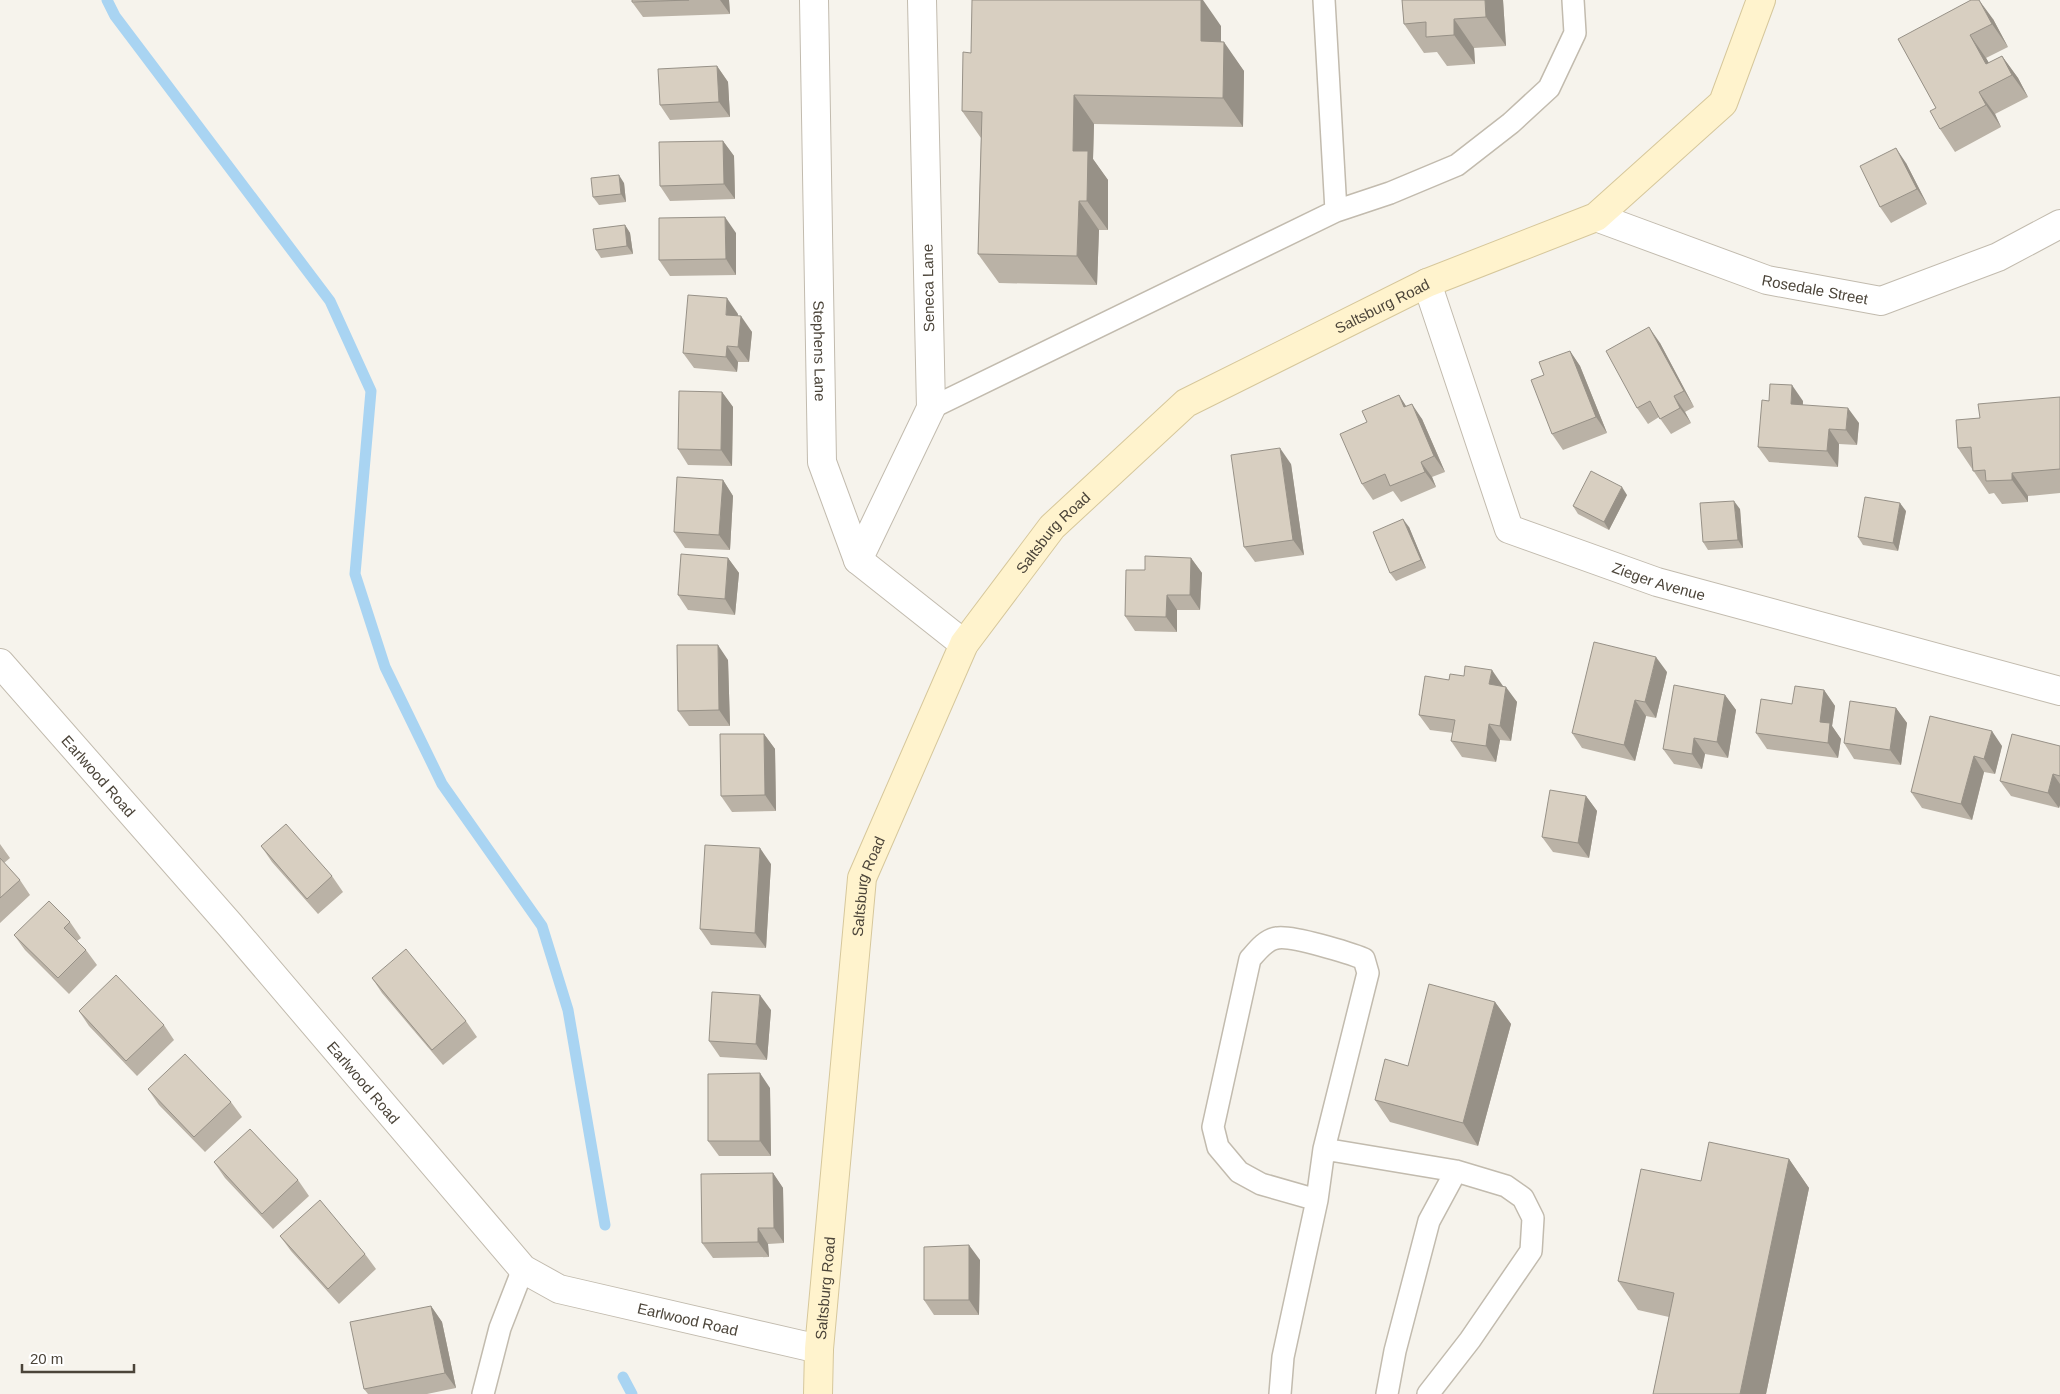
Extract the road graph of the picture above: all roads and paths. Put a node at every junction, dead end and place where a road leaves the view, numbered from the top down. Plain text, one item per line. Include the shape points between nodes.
1 (814, 0) edge
2 (922, 0) edge
3 (1324, 0) edge
4 (1573, 0) edge
5 (1761, 0) edge
6 (1336, 211) junction
7 (1596, 217) junction
8 (2060, 224) edge
9 (1428, 284) junction
10 (931, 408) junction
11 (858, 560) junction
12 (964, 644) junction
13 (0, 663) edge
14 (2060, 690) edge
15 (1324, 1149) junction
16 (1456, 1171) junction
17 (1317, 1200) junction
18 (523, 1269) junction
19 (819, 1349) junction
20 (483, 1394) edge
21 (818, 1394) edge
22 (1280, 1394) edge
23 (1387, 1394) edge
24 (1428, 1394) edge

1 - 11 street, Stephens Lane via 822,462
2 - 10 street, Seneca Lane
3 - 6 lane
4 - 6 lane via 1575,33 1549,88 1512,123 1457,165 1390,194
5 - 7 main road, Saltsburg Road via 1723,102
6 - 10 lane
7 - 8 street, Rosedale Street via 1767,280 1881,301 1998,257
7 - 9 main road, Saltsburg Road
9 - 12 main road, Saltsburg Road via 1186,404 1052,527
9 - 14 street, Zieger Avenue via 1509,529 1657,582
10 - 11 street, Seneca Lane
11 - 12 street
12 - 19 main road, Saltsburg Road via 862,878
13 - 18 street, Earlwood Road via 230,925
15 - 16 lane
15 - 17 lane
15 - 17 lane via 1368,973 1364,959 1347,951 1278,937 1267,942 1250,959 1213,1127 1218,1146 1239,1172 1261,1184
16 - 23 lane via 1429,1221
16 - 24 lane via 1506,1186 1523,1198 1533,1218 1531,1251 1470,1340
17 - 22 lane via 1283,1357
18 - 19 street, Earlwood Road via 559,1289
18 - 20 lane via 500,1328
19 - 21 main road, Saltsburg Road

